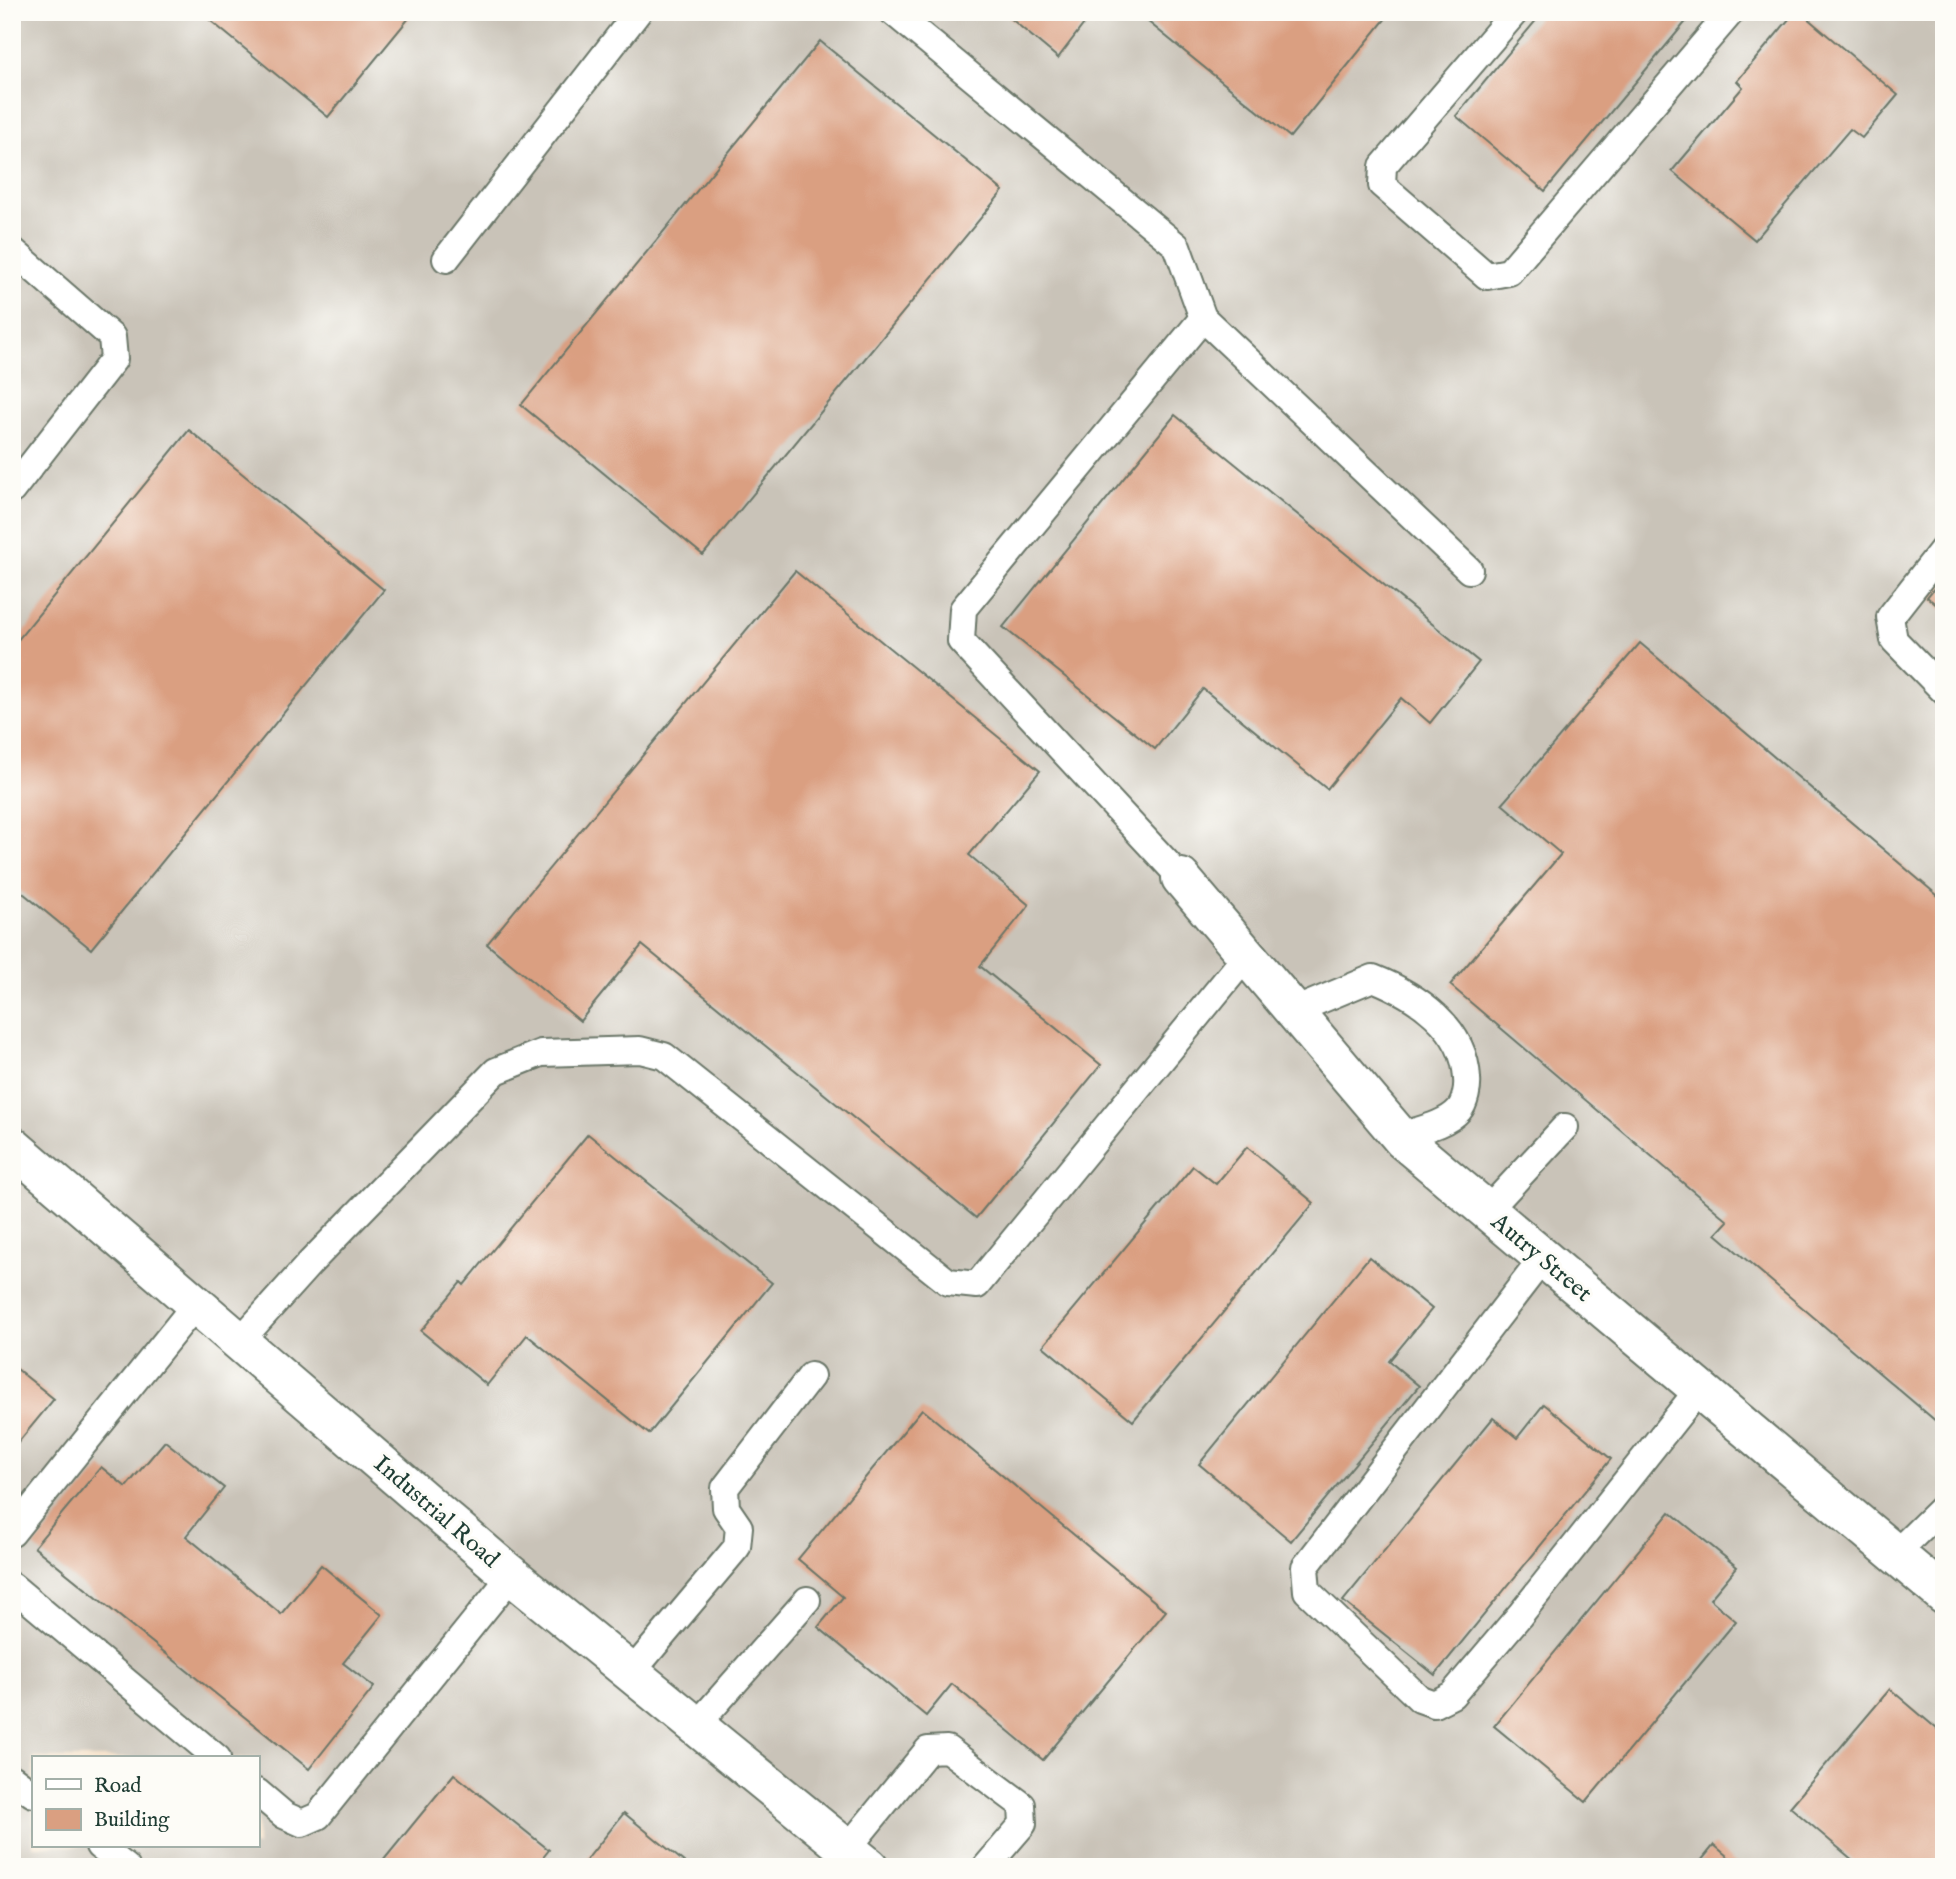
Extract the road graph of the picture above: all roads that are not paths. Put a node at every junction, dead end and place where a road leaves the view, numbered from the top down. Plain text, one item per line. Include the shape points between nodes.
1 (638, 12) edge
2 (893, 12) edge
3 (1515, 12) edge
4 (1731, 12) edge
5 (12, 250) edge
6 (446, 259) dead end
7 (1203, 318) junction
8 (12, 489) edge
9 (1944, 548) edge
10 (1469, 570) dead end
11 (1944, 691) edge
12 (1181, 878) joint
13 (1247, 956) junction
14 (1294, 1011) junction
15 (1565, 1127) dead end
16 (1400, 1136) junction
17 (12, 1146) edge
18 (1487, 1211) junction
19 (1543, 1258) junction
20 (196, 1304) junction
21 (239, 1342) junction
22 (811, 1376) dead end
23 (1699, 1389) junction
24 (1944, 1506) edge
25 (12, 1533) edge
26 (1895, 1554) junction
27 (512, 1575) junction
28 (12, 1586) edge
29 (1944, 1595) edge
30 (807, 1601) dead end
31 (631, 1673) junction
32 (696, 1726) junction
33 (215, 1756) edge
34 (12, 1778) edge
35 (32, 1793) edge
36 (259, 1794) edge
37 (102, 1848) edge
38 (858, 1858) edge
39 (126, 1867) edge
40 (986, 1867) edge

1 - 6 lane
2 - 7 lane via 1177,246
3 - 4 lane via 1383,166 1382,185 1487,276 1509,272
5 - 8 lane via 112,337 114,359
7 - 10 lane
7 - 12 lane via 963,610 961,642
9 - 11 lane via 1890,617 1894,640
12 - 13 street, Autry Street
13 - 14 street, Autry Street
13 - 21 lane via 977,1285 948,1282 664,1056 640,1050 541,1054 496,1071
14 - 16 street, Autry Street
14 - 16 lane via 1373,978 1399,988 1448,1027 1467,1065 1468,1086 1460,1109 1447,1119
15 - 18 lane
16 - 18 street, Autry Street
17 - 20 street, Industrial Road
18 - 19 street, Autry Street
19 - 23 street, Autry Street
19 - 23 lane via 1305,1567 1307,1591 1420,1699 1434,1704 1452,1695
20 - 21 street, Industrial Road
20 - 25 lane
21 - 27 street, Industrial Road
22 - 31 lane via 725,1488 726,1508 738,1527 737,1547
23 - 26 street, Autry Street
24 - 26 lane
26 - 29 street, Autry Street
27 - 31 street, Industrial Road
27 - 36 lane via 318,1816 302,1823 284,1815
28 - 33 lane
30 - 32 lane
31 - 32 street, Industrial Road
32 - 38 street, Industrial Road
34 - 35 lane
37 - 39 lane
38 - 40 lane via 928,1749 947,1749 1022,1805 1023,1824

